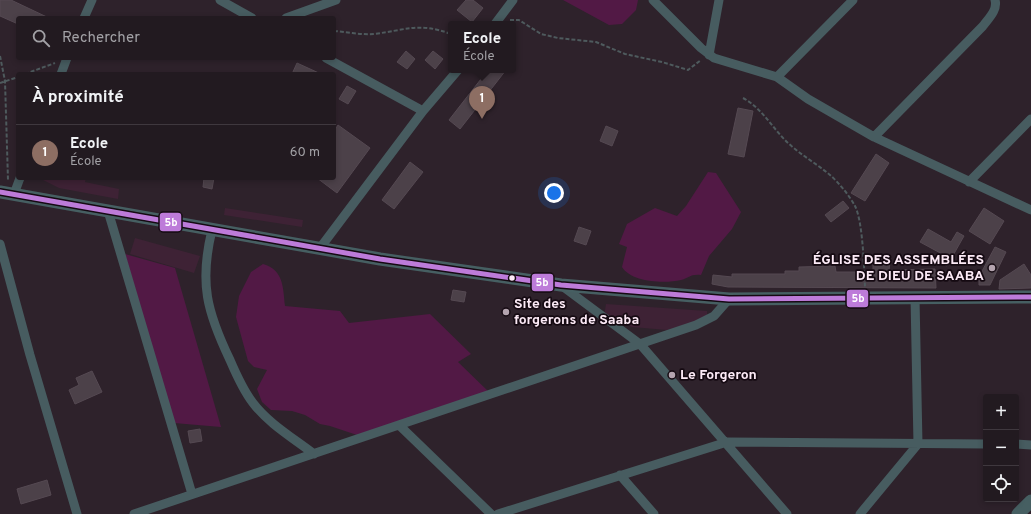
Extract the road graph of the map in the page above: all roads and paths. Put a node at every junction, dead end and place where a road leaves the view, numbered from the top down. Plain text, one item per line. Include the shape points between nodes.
1 (92, 0) edge
2 (220, 0) edge
3 (336, 0) edge
4 (513, 0) edge
5 (653, 0) edge
6 (719, 0) edge
7 (853, 0) edge
8 (995, 0) edge
9 (85, 16) edge
10 (248, 16) edge
11 (292, 16) edge
12 (497, 21) edge
13 (510, 21) edge
14 (336, 31) edge
15 (448, 33) edge
16 (709, 55) junction
17 (0, 56) edge
18 (62, 60) edge
19 (66, 60) edge
20 (330, 60) edge
21 (30, 72) edge
22 (62, 72) edge
23 (455, 73) edge
24 (16, 77) edge
25 (778, 77) junction
26 (5, 81) junction
27 (0, 83) edge
28 (743, 98) dead end
29 (423, 111) junction
30 (1031, 119) edge
31 (874, 137) junction
32 (18, 180) edge
33 (969, 182) junction
34 (8, 193) edge
35 (1031, 210) edge
36 (108, 211) junction
37 (212, 230) junction
38 (0, 244) edge
39 (320, 248) junction
40 (560, 285) junction
41 (1031, 297) edge
42 (915, 298) junction
43 (729, 299) junction
44 (865, 299) junction
45 (640, 344) junction
46 (400, 426) junction
47 (726, 442) junction
48 (918, 444) junction
49 (983, 444) edge
50 (1019, 444) edge
51 (1031, 445) edge
52 (314, 454) junction
53 (620, 475) junction
54 (192, 494) junction
55 (1031, 501) edge
56 (77, 514) edge
57 (134, 514) edge
58 (491, 514) edge
59 (498, 514) edge
60 (654, 514) edge
61 (787, 514) edge
62 (860, 514) edge
63 (1018, 514) edge

1 - 9 street
2 - 10 street
3 - 11 street
4 - 12 street
5 - 16 street
6 - 16 street
7 - 25 street
8 - 31 street via 997,4 994,11 983,26
13 - 16 path via 519,20 541,34 596,42 625,54 688,70
14 - 15 path via 373,34 412,27 428,27
16 - 25 street
17 - 26 path
18 - 21 path
19 - 22 street
20 - 29 street
23 - 29 street
24 - 26 path
25 - 31 street via 808,99
26 - 27 path
26 - 34 path
28 - 44 path via 759,110 789,144 830,175 856,207 863,253
29 - 39 street
30 - 33 street
31 - 33 street
32 - 34 street
33 - 35 street
34 - 36 street
36 - 37 street
36 - 54 street
37 - 39 street
37 - 52 street via 205,270 207,299 216,331 253,404 269,420
38 - 56 street
39 - 40 street
40 - 43 street
40 - 45 street
41 - 42 street
42 - 44 street
42 - 48 street
43 - 44 street
43 - 45 street via 714,316 696,325
45 - 46 street
45 - 47 street
46 - 52 street
46 - 58 street
47 - 48 street
47 - 53 street
47 - 61 street
48 - 49 street
48 - 62 street
50 - 51 street
52 - 54 street
53 - 59 street
53 - 60 street
54 - 57 street
55 - 63 street

